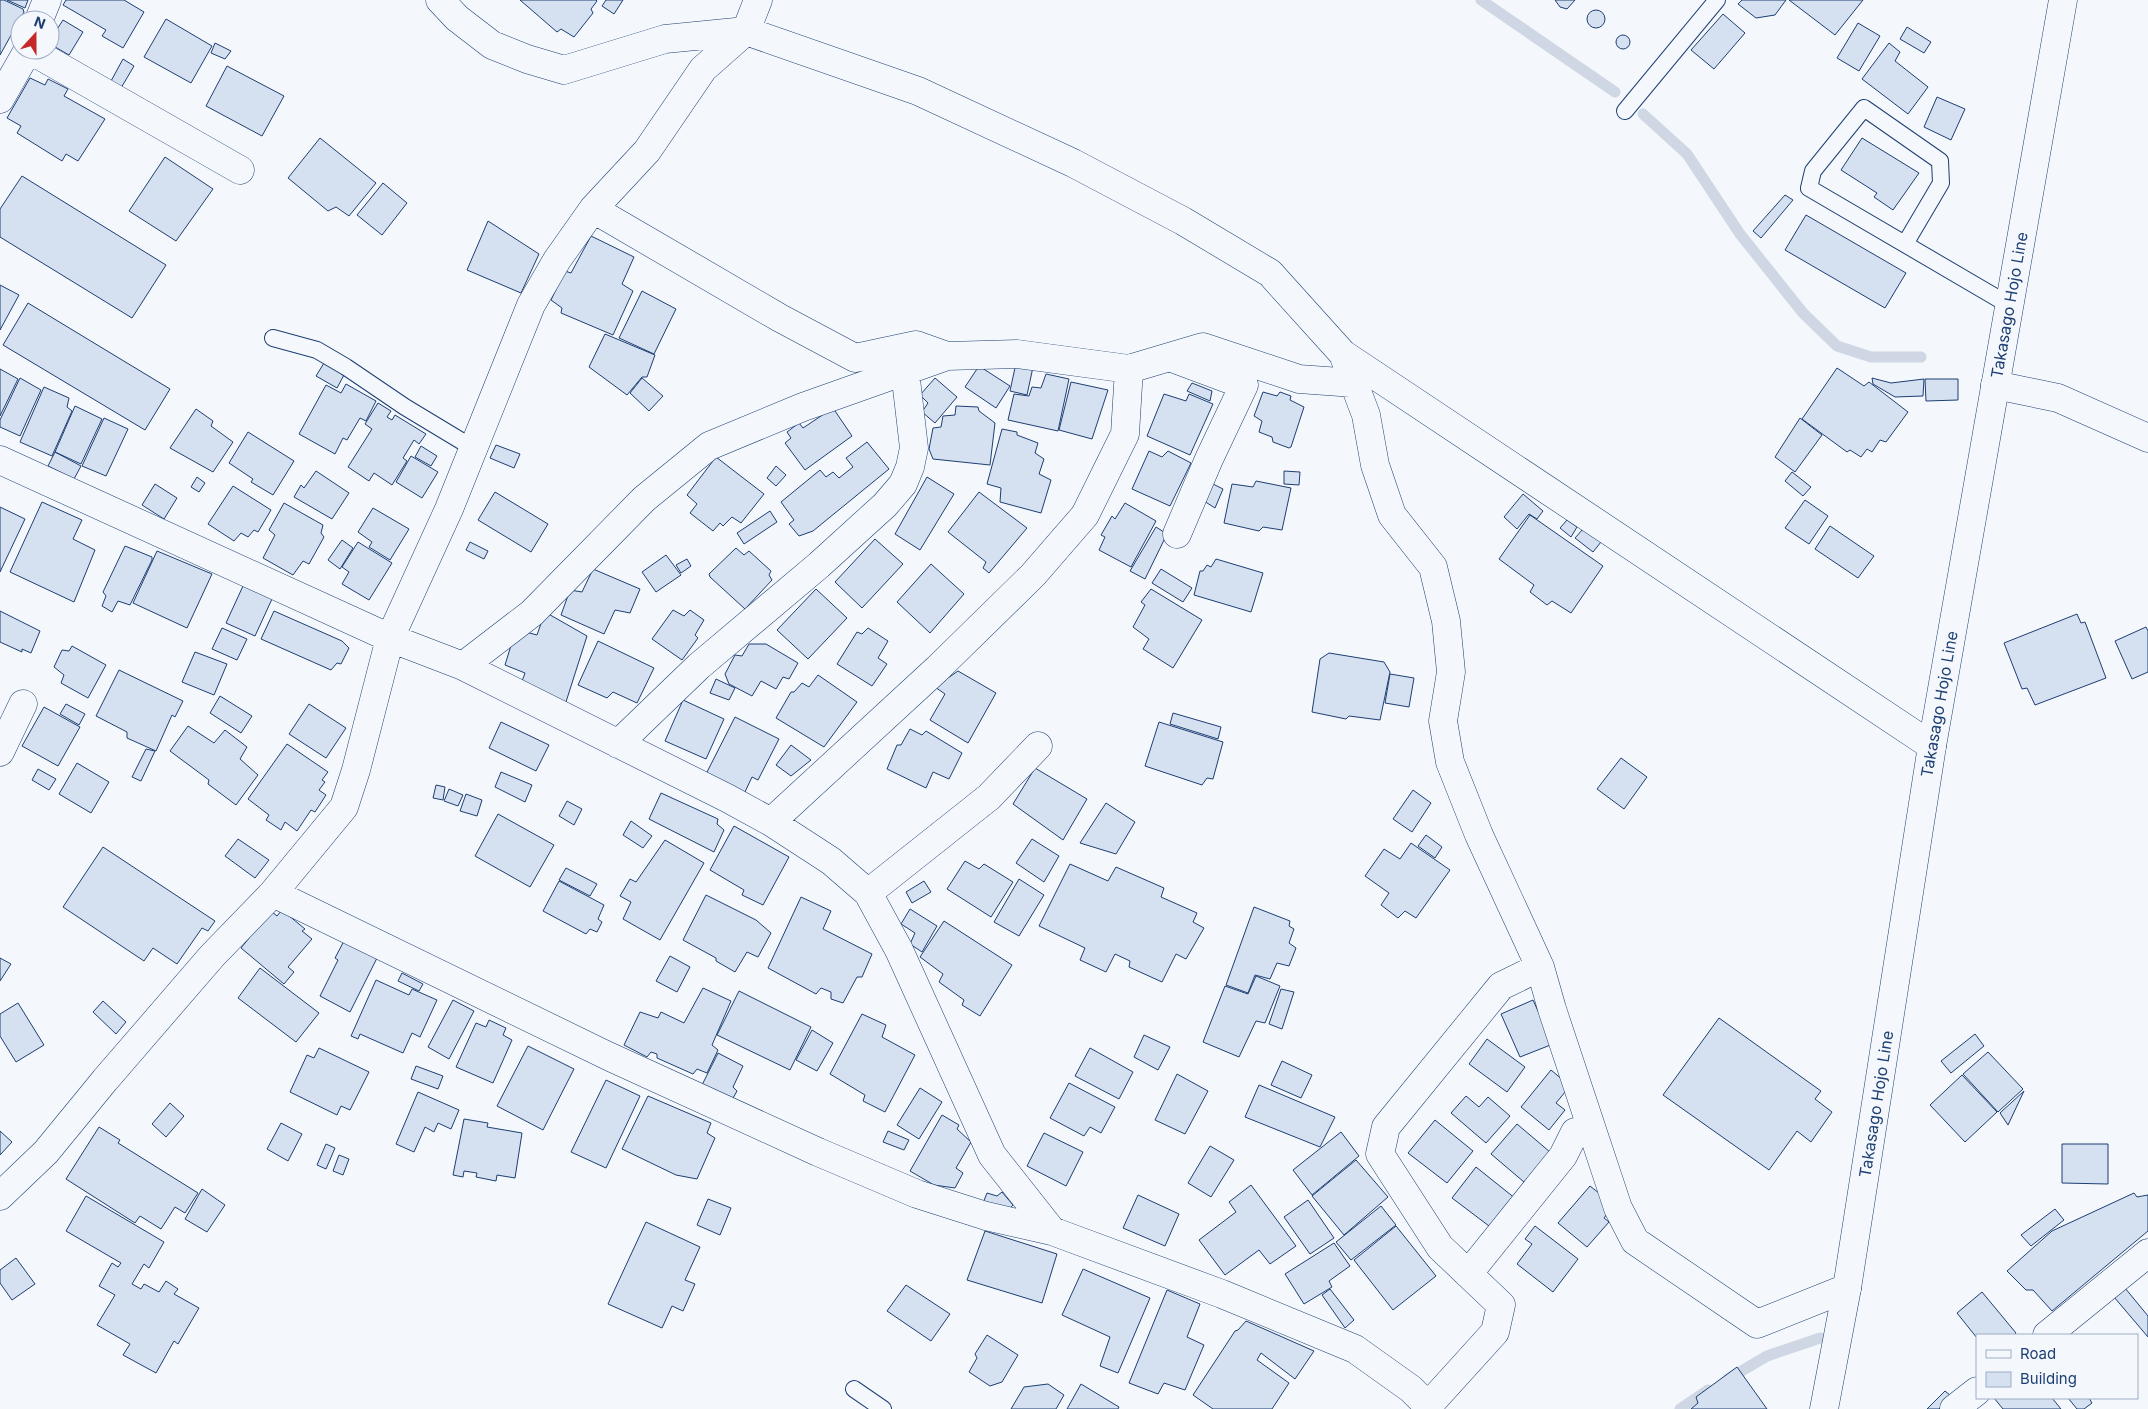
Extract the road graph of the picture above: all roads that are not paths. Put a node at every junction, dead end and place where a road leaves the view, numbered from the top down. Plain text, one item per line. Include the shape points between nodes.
1 (440, 0) edge
2 (758, 0) edge
3 (1716, 0) edge
4 (2063, 0) edge
5 (746, 31) junction
6 (23, 60) edge
7 (47, 60) edge
8 (0, 99) edge
9 (1624, 111) dead end
10 (240, 170) dead end
11 (593, 209) junction
12 (1905, 244) junction
13 (2009, 306) junction
14 (273, 338) dead end
15 (1343, 354) junction
16 (947, 356) junction
17 (1169, 357) junction
18 (1129, 368) junction
19 (905, 371) junction
20 (1354, 383) junction
21 (1995, 385) junction
22 (2148, 438) edge
23 (473, 448) junction
24 (0, 460) edge
25 (1177, 534) dead end
26 (390, 638) junction
27 (463, 666) junction
28 (23, 704) dead end
29 (618, 744) junction
30 (1038, 746) dead end
31 (1932, 746) junction
32 (0, 752) edge
33 (772, 822) junction
34 (868, 893) junction
35 (273, 894) junction
36 (1540, 967) junction
37 (1575, 1132) dead end
38 (0, 1196) edge
39 (1052, 1231) junction
40 (2148, 1253) edge
41 (1468, 1274) junction
42 (1847, 1288) junction
43 (2048, 1334) edge
44 (854, 1389) dead end
45 (1976, 1392) edge
46 (1429, 1407) edge
47 (883, 1409) edge
48 (1824, 1409) edge
49 (1954, 1409) edge

1 - 5 street via 492,45 564,70 666,39
2 - 5 street
3 - 9 lane
4 - 13 street, Takasago Hojo Line
5 - 11 street via 703,69 648,151
5 - 15 street via 918,91 1073,163 1183,221 1270,273
6 - 8 street
7 - 10 street
11 - 16 street via 855,358 916,345
11 - 23 street via 557,260 532,305
12 - 12 lane via 1809,188 1812,171 1864,108 1940,161 1941,183
12 - 13 lane
13 - 21 street, Takasago Hojo Line
14 - 23 lane via 317,350
15 - 20 street
15 - 31 street
16 - 18 street via 1017,354
16 - 19 street
17 - 18 street
17 - 20 street via 1203,347 1299,379
17 - 25 street via 1244,385
18 - 33 street via 1125,434 1085,515 1033,575
19 - 27 street via 803,407 709,446 644,499 532,613
19 - 29 street via 914,448 904,484 819,565 699,666
20 - 36 street via 1366,415 1375,466 1392,515 1433,567 1446,621 1451,672 1443,721 1450,762 1479,835
21 - 22 street via 2058,398
21 - 31 street, Takasago Hojo Line
23 - 26 street
24 - 26 street
26 - 27 street
26 - 35 street via 344,807
27 - 29 street
28 - 32 street
29 - 33 street
30 - 34 street via 990,797
31 - 42 street, Takasago Hojo Line
33 - 34 street via 831,861
34 - 39 street via 899,950 992,1155
35 - 38 street via 212,956 46,1152
35 - 39 street via 608,1056 818,1152 917,1194 986,1216
36 - 41 street via 1501,986 1386,1127 1380,1154 1440,1247
36 - 42 street via 1618,1208 1635,1241 1756,1324
37 - 41 street via 1563,1156
39 - 46 street via 1222,1294 1355,1350 1410,1388
40 - 43 street
41 - 46 street via 1502,1305 1495,1332
42 - 48 street, Takasago Hojo Line
44 - 47 lane
45 - 49 street

